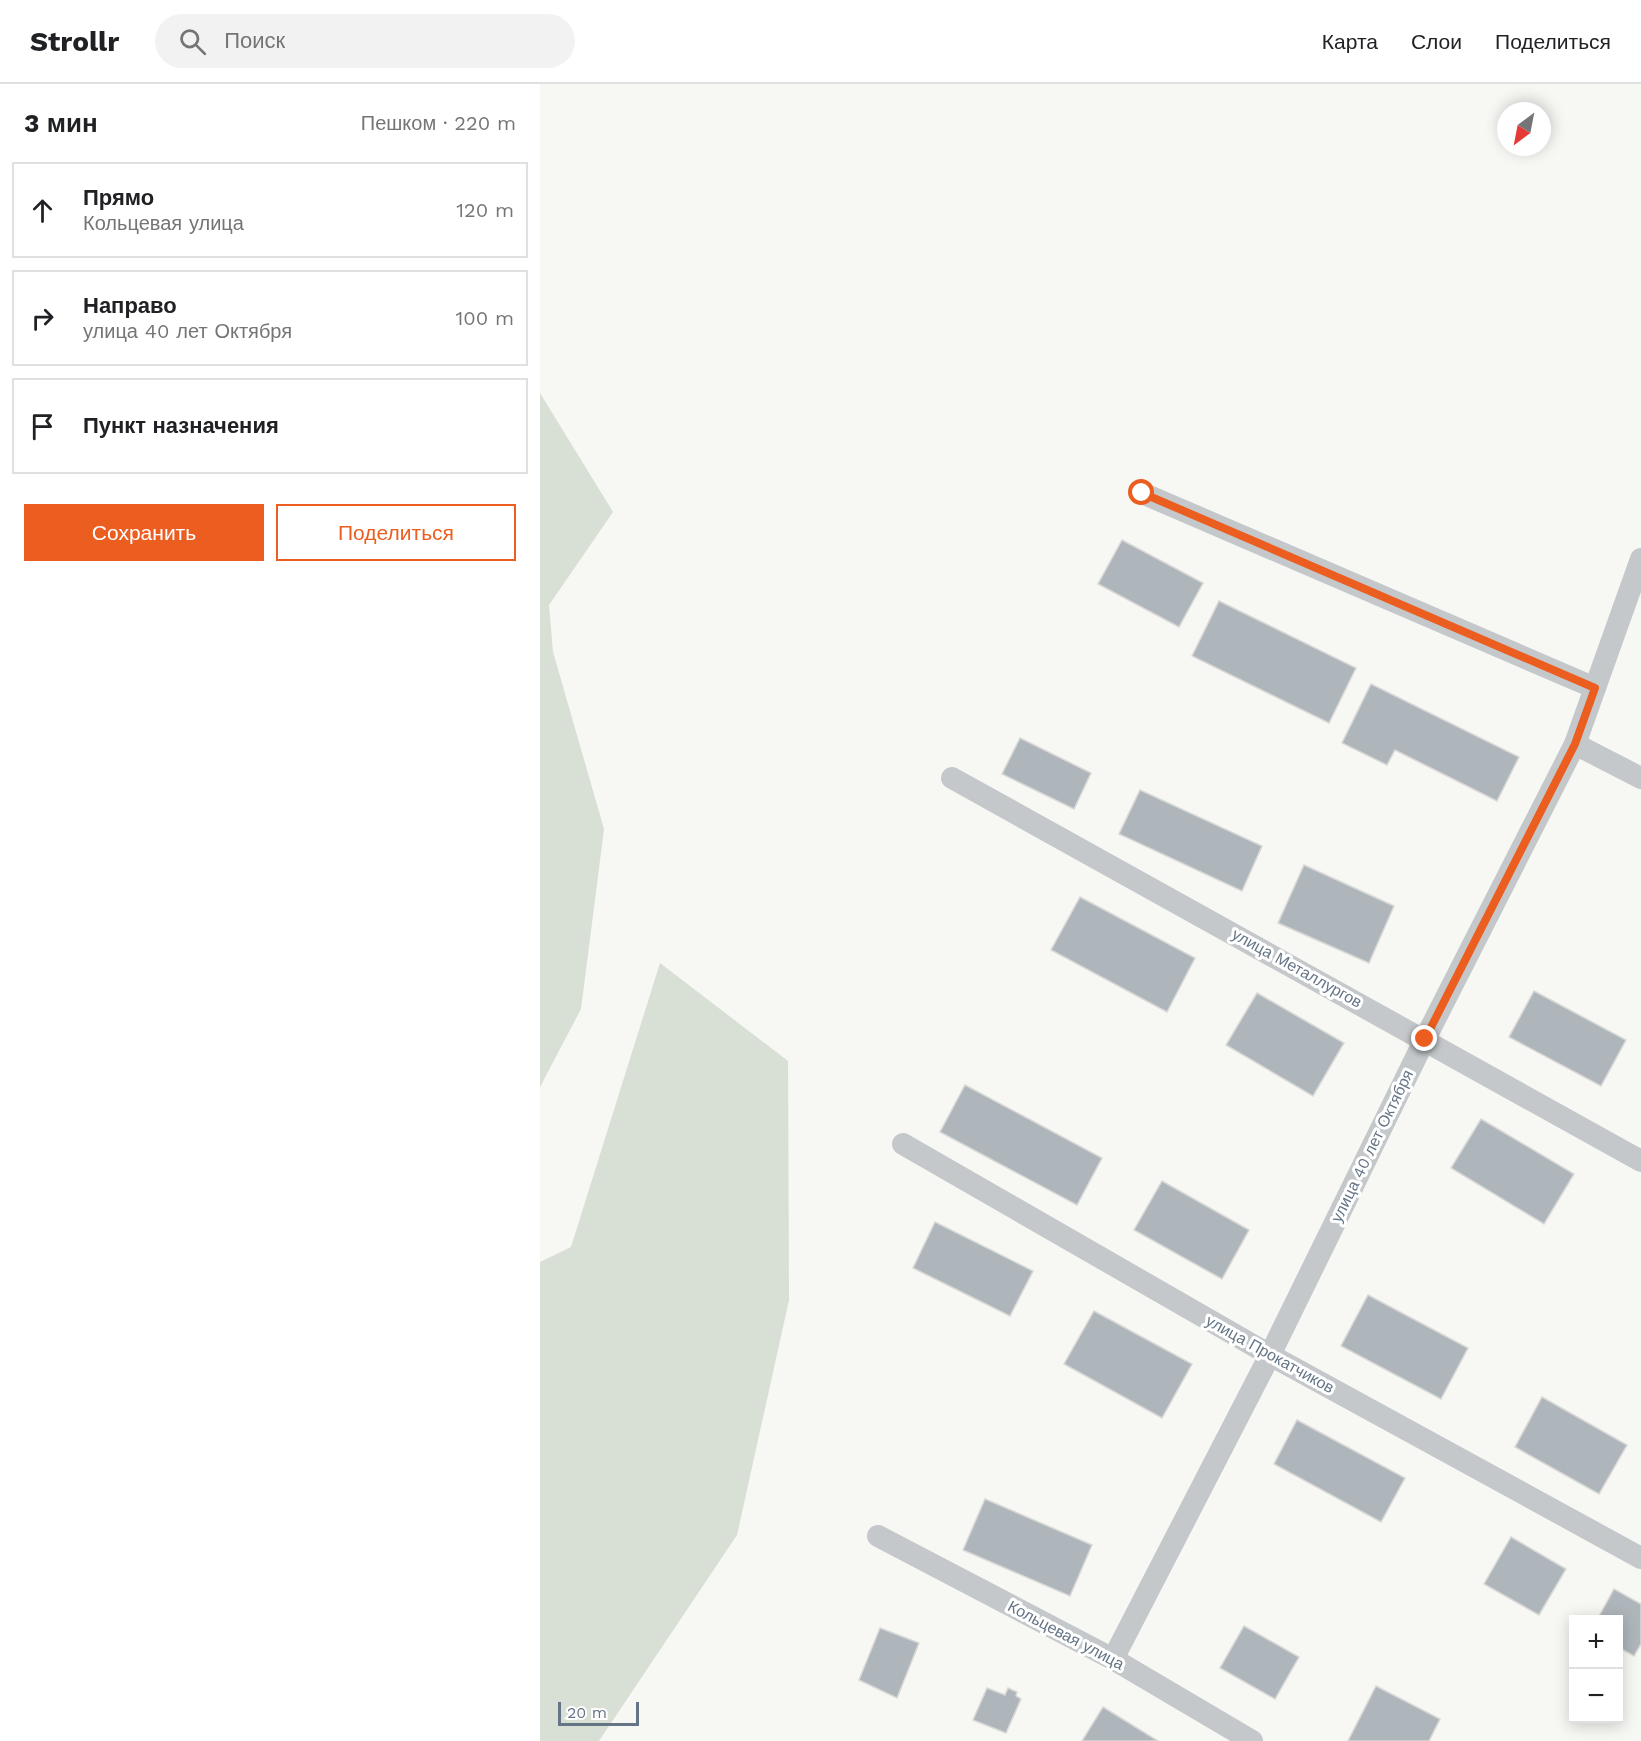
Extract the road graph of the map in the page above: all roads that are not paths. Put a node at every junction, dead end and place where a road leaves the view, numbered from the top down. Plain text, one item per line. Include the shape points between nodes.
1 (1142, 493) dead end
2 (1641, 559) edge
3 (1595, 688) junction
4 (1575, 744) junction
5 (952, 778) dead end
6 (1641, 778) edge
7 (1425, 1039) junction
8 (903, 1144) dead end
9 (1641, 1161) edge
10 (1270, 1356) junction
11 (878, 1536) dead end
12 (1641, 1558) edge
13 (1113, 1659) junction
14 (1252, 1741) edge

1 - 3 street
2 - 3 street, улица 40 лет Октября
3 - 4 street, улица 40 лет Октября
4 - 6 street
4 - 7 street, улица 40 лет Октября
5 - 7 street, улица Металлургов
7 - 9 street, улица Металлургов
7 - 10 street, улица 40 лет Октября
8 - 10 street, улица Прокатчиков
10 - 12 street, улица Прокатчиков
10 - 13 street, улица 40 лет Октября
11 - 13 street, Кольцевая улица
13 - 14 street, Кольцевая улица

